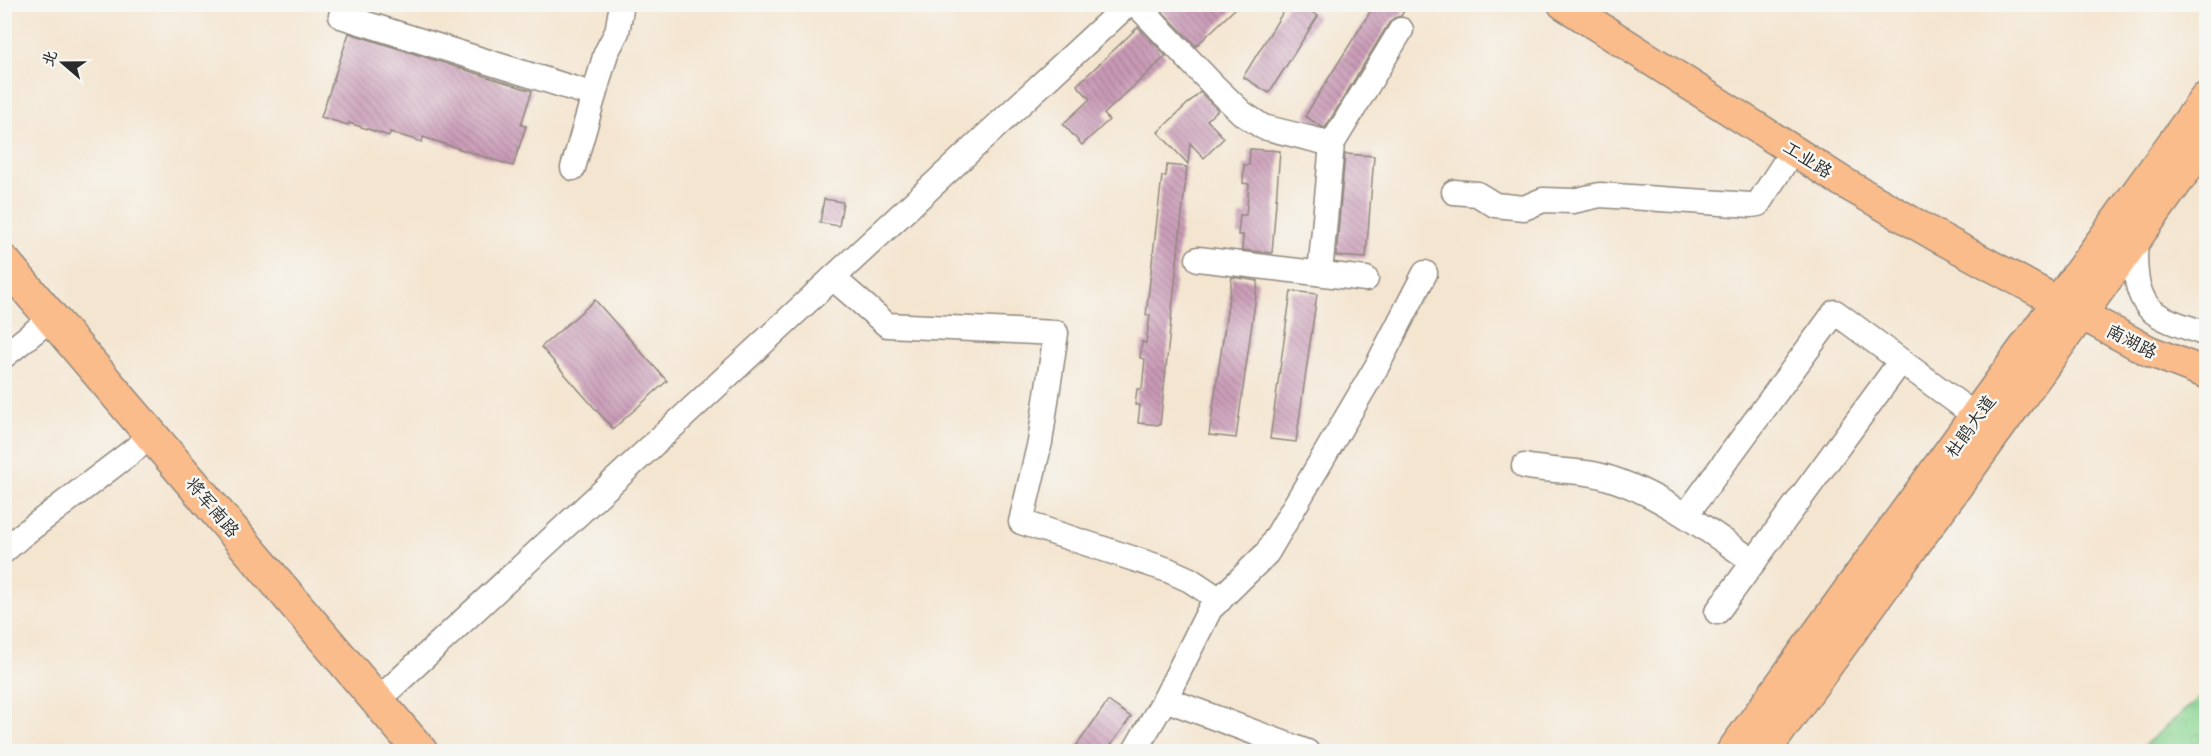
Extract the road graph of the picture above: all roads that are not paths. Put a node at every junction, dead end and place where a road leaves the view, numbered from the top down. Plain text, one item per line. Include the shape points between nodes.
1 (622, 4) edge
2 (1128, 4) edge
3 (1136, 4) edge
4 (1563, 4) edge
5 (1597, 4) edge
6 (341, 16) dead end
7 (1401, 30) dead end
8 (594, 95) junction
9 (2206, 99) edge
10 (2206, 140) edge
11 (1332, 144) junction
12 (1793, 150) junction
13 (573, 168) dead end
14 (1454, 192) dead end
15 (2136, 237) junction
16 (1198, 259) dead end
17 (4, 262) edge
18 (1320, 273) junction
19 (1425, 273) dead end
20 (833, 278) junction
21 (1366, 279) dead end
22 (4, 288) edge
23 (2075, 301) junction
24 (39, 328) junction
25 (2206, 334) edge
26 (2206, 354) edge
27 (4, 356) edge
28 (1901, 361) junction
29 (2206, 373) edge
30 (1977, 417) junction
31 (140, 446) junction
32 (1524, 466) dead end
33 (1686, 515) junction
34 (4, 551) edge
35 (1754, 562) junction
36 (1220, 600) junction
37 (1717, 612) dead end
38 (1165, 699) junction
39 (378, 700) junction
40 (399, 752) edge
41 (421, 752) edge
42 (1134, 752) edge
43 (1307, 752) edge
44 (1733, 752) edge
45 (1763, 752) edge

1 - 8 street via 617,32 606,53
2 - 20 street
3 - 11 street via 1242,113 1263,127
4 - 12 main road, 工业路
5 - 23 main road, 工业路
6 - 8 street
7 - 11 street
8 - 13 street
9 - 23 highway, 杜鹃大道
10 - 15 highway, 杜鹃大道
11 - 18 street
12 - 14 street via 1758,204 1751,205 1600,195 1573,201 1543,200 1524,208 1495,205 1477,194
12 - 23 main road, 工业路 via 1940,238
15 - 23 highway, 杜鹃大道
15 - 25 street via 2135,264 2142,298 2156,315
16 - 18 street
17 - 39 highway, 将军南路
18 - 21 street
19 - 36 street via 1377,366 1267,553
20 - 36 street via 887,325 1056,333 1040,442 1021,522 1168,570
20 - 39 street
22 - 24 highway, 将军南路
23 - 26 main road, 南湖路
23 - 29 main road, 南湖路 via 2149,351
23 - 30 highway, 杜鹃大道
23 - 45 highway, 杜鹃大道
24 - 27 street
24 - 31 highway, 将军南路
28 - 30 street
28 - 33 street via 1835,312
28 - 35 street
30 - 44 highway, 杜鹃大道
31 - 34 street
31 - 40 highway, 将军南路
32 - 33 street via 1612,480
33 - 35 street
35 - 37 street
36 - 38 street via 1210,609
38 - 42 street
38 - 43 street
39 - 41 highway, 将军南路

